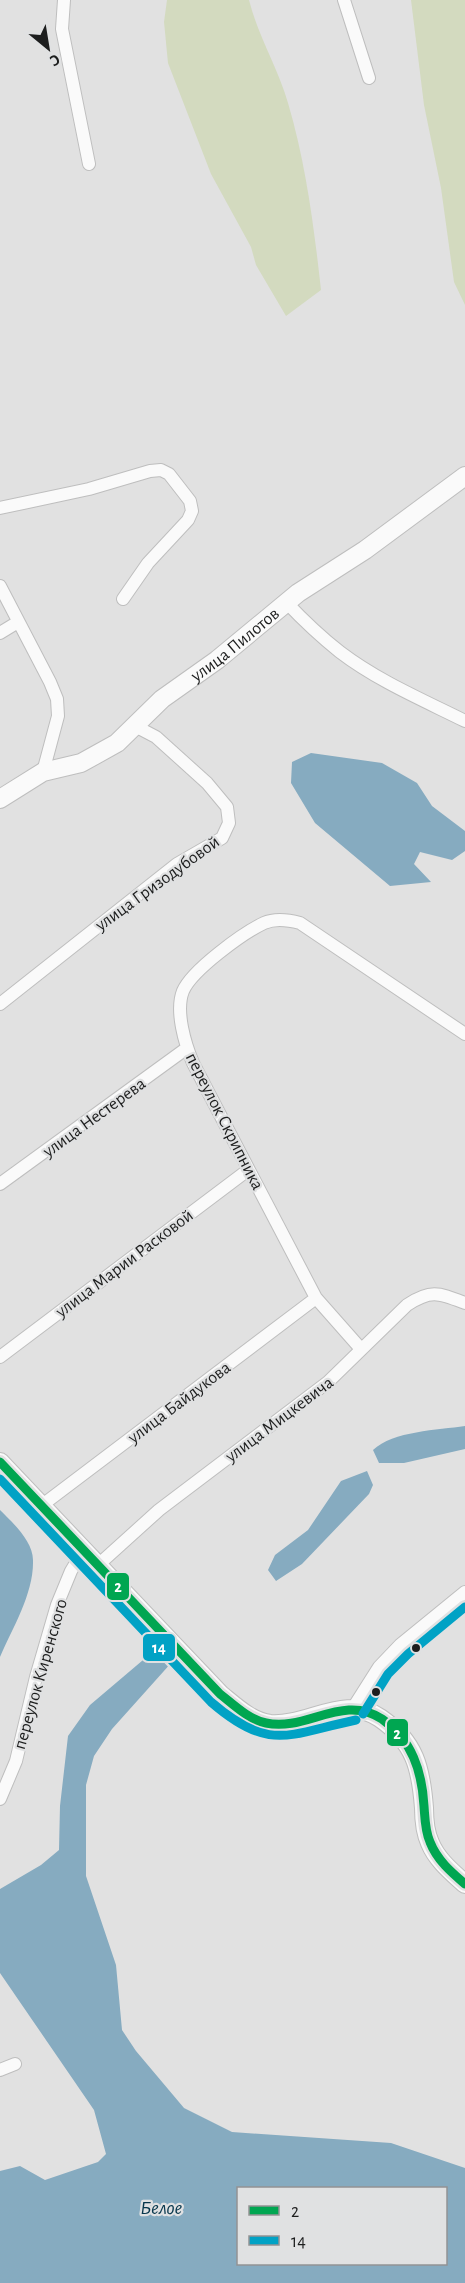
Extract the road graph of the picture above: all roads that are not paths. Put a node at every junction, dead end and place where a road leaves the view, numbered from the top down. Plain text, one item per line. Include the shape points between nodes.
1 (64, 0) edge
2 (344, 0) edge
3 (369, 78) dead end
4 (89, 164) dead end
5 (465, 476) edge
6 (0, 508) edge
7 (0, 586) edge
8 (123, 599) dead end
9 (286, 602) junction
10 (18, 622) junction
11 (0, 633) edge
12 (465, 721) edge
13 (135, 726) junction
14 (43, 772) junction
15 (0, 799) edge
16 (0, 1004) edge
17 (465, 1034) edge
18 (187, 1048) junction
19 (248, 1170) junction
20 (0, 1184) edge
21 (316, 1298) junction
22 (465, 1303) edge
23 (361, 1349) junction
24 (0, 1357) edge
25 (0, 1462) edge
26 (41, 1506) junction
27 (83, 1551) junction
28 (97, 1566) junction
29 (465, 1592) edge
30 (353, 1708) junction
31 (0, 1799) edge
32 (465, 1884) edge
33 (15, 2064) dead end
34 (0, 2070) edge

1 - 4 street via 62,29
2 - 3 street
5 - 9 street, улица Пилотов
6 - 8 street via 150,471 169,474 190,501 192,511 137,576
7 - 10 street
9 - 12 street via 341,653 394,686
9 - 13 street, улица Пилотов via 218,660 162,699
10 - 11 street
10 - 14 street via 57,699 58,716
13 - 14 street, улица Пилотов via 98,755
13 - 16 street, улица Гризодубовой via 156,737 207,783 227,807 229,823 222,838 177,864
14 - 15 street, улица Пилотов
17 - 18 street, переулок Скрипника via 300,923 286,920 265,922 202,965 190,979 182,993 181,1011
18 - 19 street, переулок Скрипника
18 - 20 street, улица Нестерева
19 - 21 street, переулок Скрипника
19 - 24 street, улица Марии Расковой
21 - 23 street, переулок Скрипника
21 - 26 street, улица Байдукова
22 - 23 street, улица Мицкевича via 436,1293 422,1295
23 - 28 street, улица Мицкевича via 328,1382 159,1510
25 - 26 street
26 - 27 street
27 - 28 street
27 - 31 street, переулок Киренского via 57,1605 16,1761
28 - 30 street via 243,1713 270,1724
29 - 30 street via 400,1644
30 - 32 street via 378,1716 408,1744 421,1776 429,1842 448,1869
33 - 34 street

